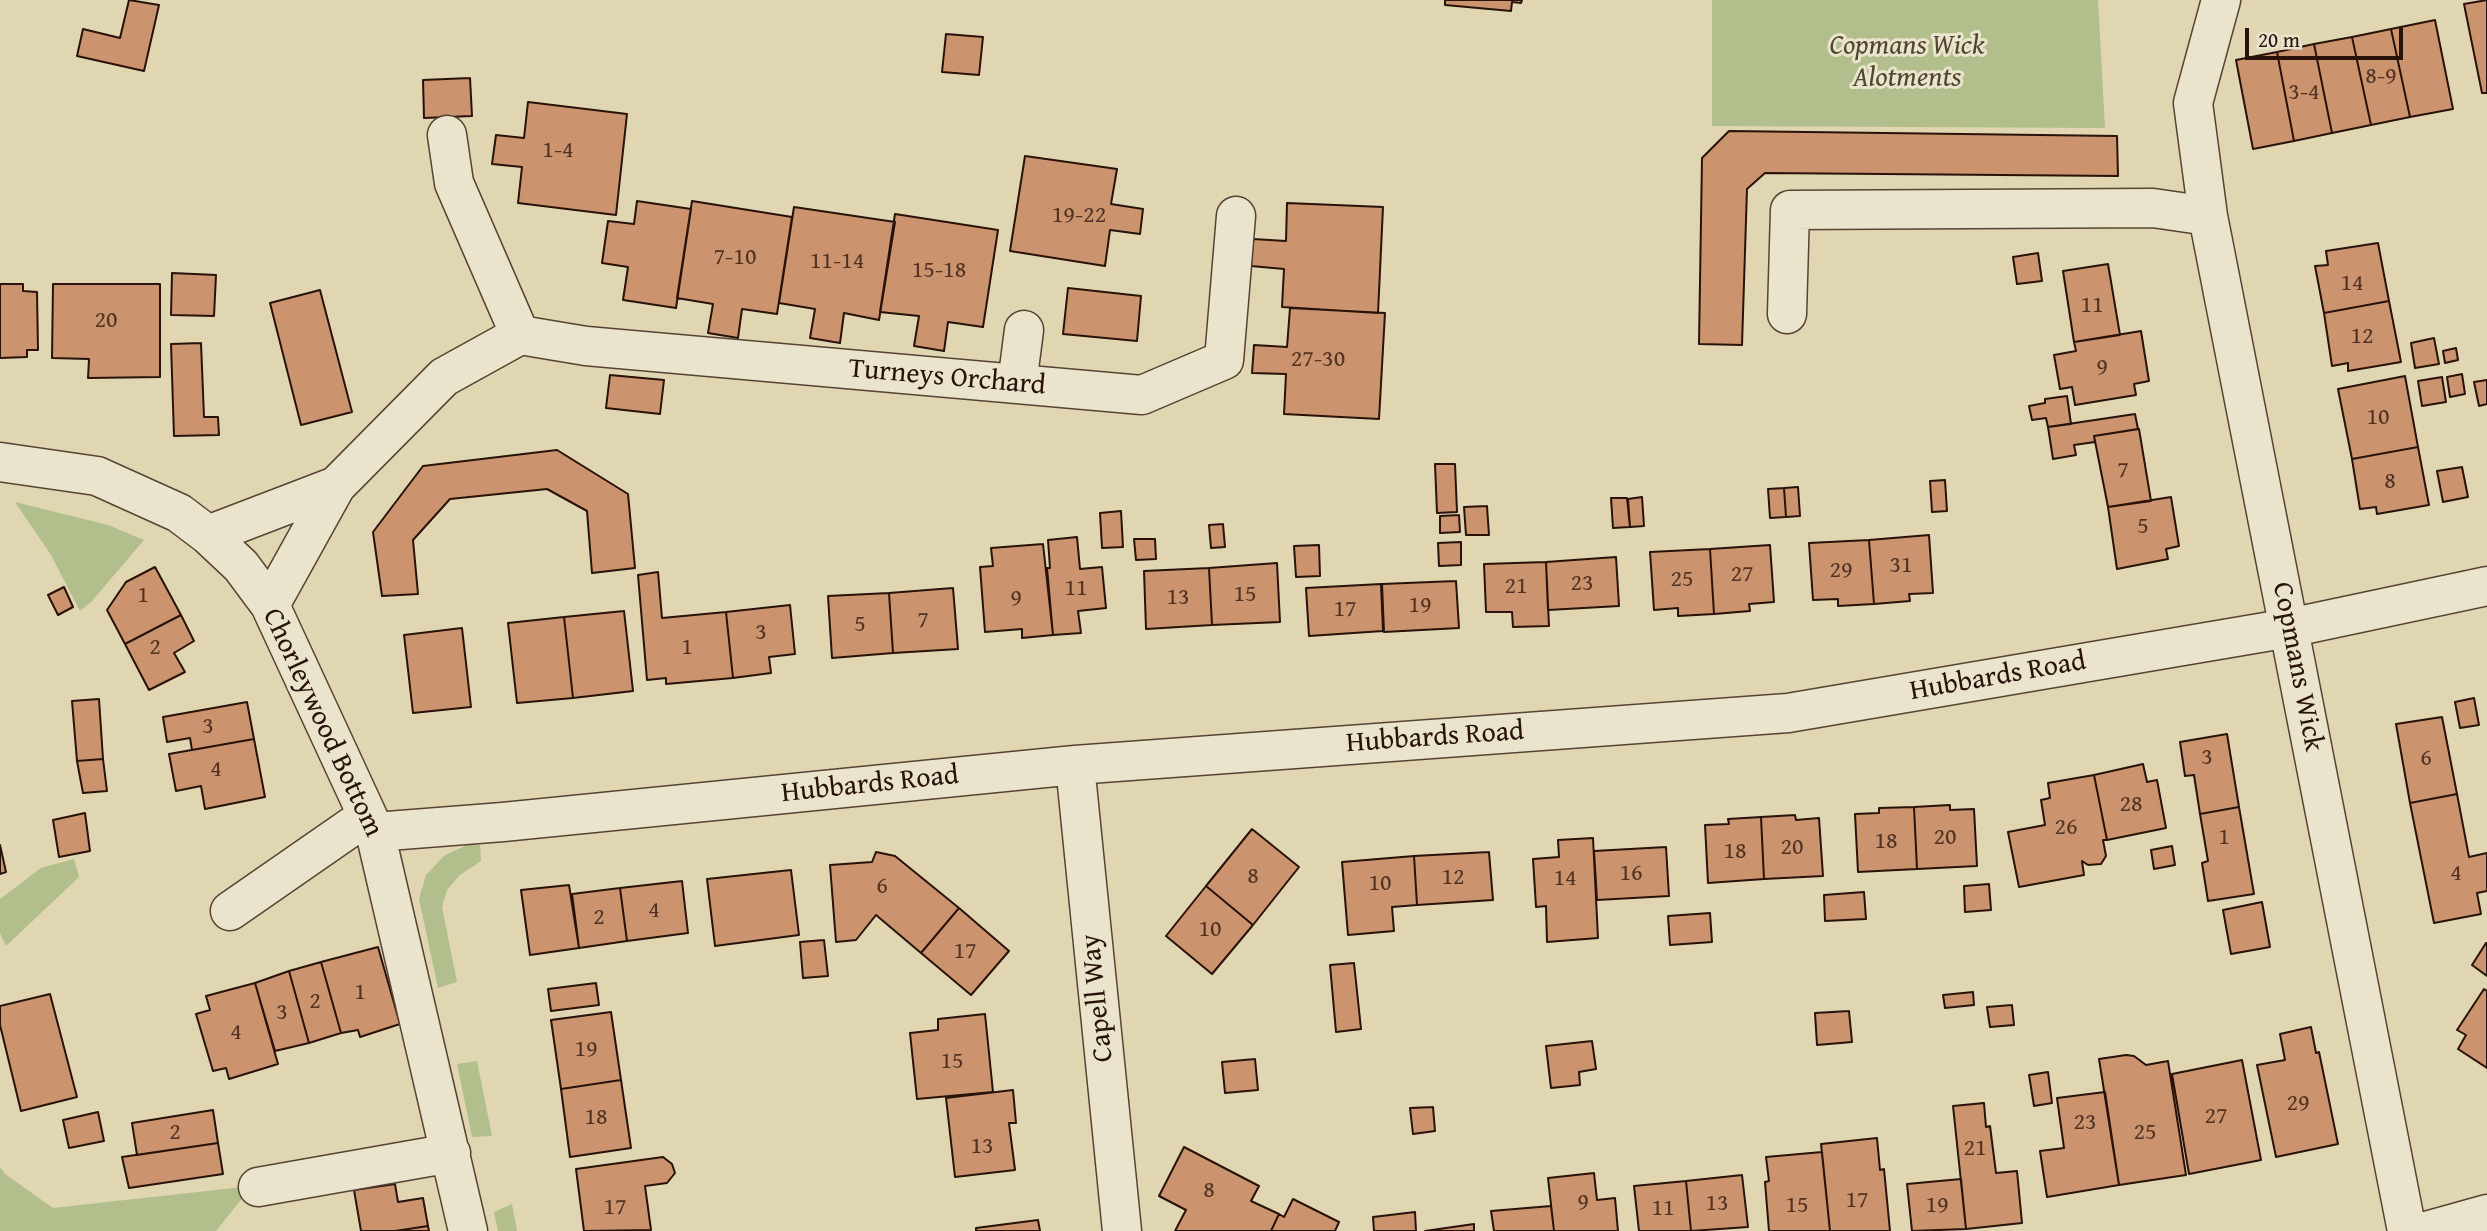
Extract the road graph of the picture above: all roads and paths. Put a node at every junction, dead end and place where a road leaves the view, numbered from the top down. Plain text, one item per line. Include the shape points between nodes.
1 (2221, 0) edge
2 (447, 135) dead end
3 (1236, 216) dead end
4 (2208, 216) junction
5 (1787, 314) dead end
6 (1024, 330) dead end
7 (520, 335) junction
8 (1017, 384) junction
9 (0, 461) edge
10 (336, 486) junction
11 (208, 535) junction
12 (2487, 586) edge
13 (270, 605) junction
14 (2289, 628) junction
15 (1075, 765) junction
16 (371, 824) junction
17 (230, 911) dead end
18 (451, 1153) junction
19 (258, 1187) dead end
20 (2487, 1214) edge
21 (468, 1231) edge
22 (1122, 1231) edge
23 (2407, 1231) edge
24 (2426, 1231) edge

1 - 4 street, Copmans Wick via 2193,103
2 - 7 street via 454,183
3 - 8 street, Turneys Orchard via 1224,360 1142,395
4 - 5 street via 2153,208 1790,210
4 - 14 street, Copmans Wick
6 - 8 street
7 - 8 street, Turneys Orchard via 586,346
7 - 10 street via 444,377
9 - 11 street, Chorleywood Bottom via 97,476 179,513
10 - 11 street
10 - 13 street
11 - 13 street, Chorleywood Bottom via 241,566
12 - 14 street, Hubbards Road
13 - 16 street, Chorleywood Bottom
14 - 15 street, Hubbards Road via 1788,713
14 - 23 street, Copmans Wick
15 - 16 street, Hubbards Road via 503,822
15 - 22 street, Capell Way
16 - 17 street
16 - 18 street, Chorleywood Bottom
18 - 19 street
18 - 21 street, Chorleywood Bottom
20 - 24 street

